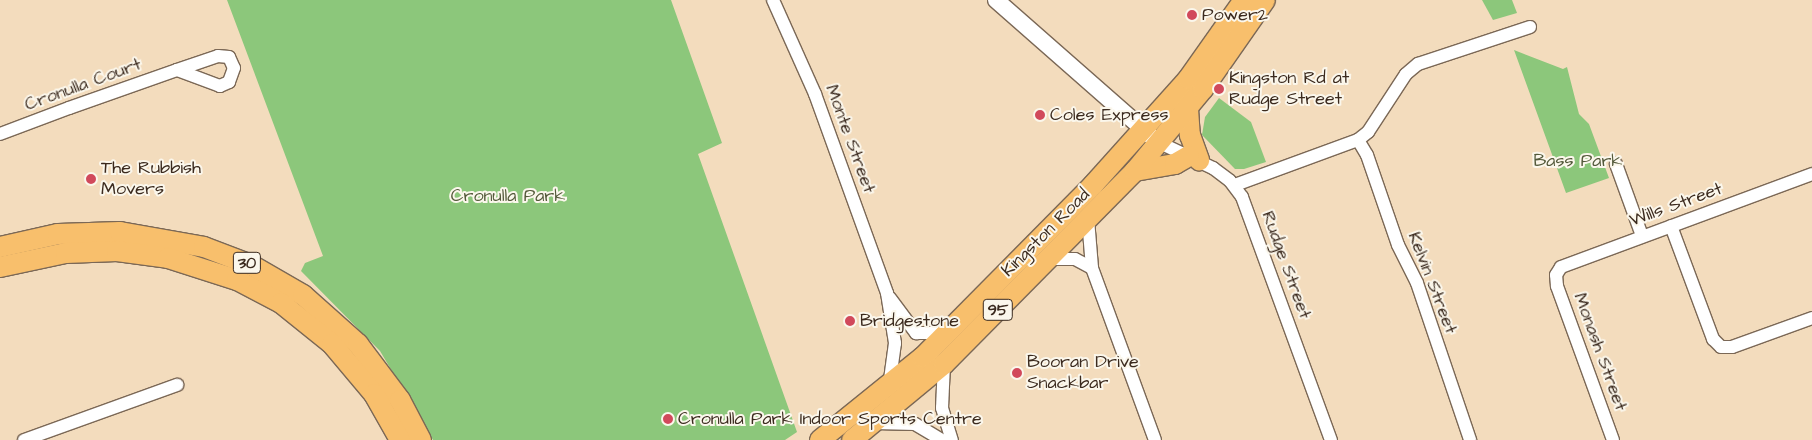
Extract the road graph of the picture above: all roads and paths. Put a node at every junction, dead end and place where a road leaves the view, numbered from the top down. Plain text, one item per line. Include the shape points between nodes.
1 (773, 0) edge
2 (996, 0) edge
3 (1244, 0) edge
4 (1265, 0) edge
5 (1530, 27) dead end
6 (177, 70) dead end
7 (1188, 108) junction
8 (0, 134) edge
9 (1152, 137) junction
10 (1358, 140) junction
11 (1194, 158) junction
12 (1616, 164) dead end
13 (1135, 171) junction
14 (1812, 174) edge
15 (1234, 185) junction
16 (1088, 219) junction
17 (1671, 226) junction
18 (1642, 236) junction
19 (0, 247) edge
20 (1048, 259) junction
21 (0, 267) edge
22 (1092, 268) junction
23 (1556, 275) joint
24 (888, 293) junction
25 (1812, 318) edge
26 (948, 332) junction
27 (944, 364) junction
28 (177, 385) dead end
29 (889, 387) junction
30 (875, 423) junction
31 (24, 440) edge
32 (400, 440) edge
33 (421, 440) edge
34 (820, 440) edge
35 (852, 440) edge
36 (942, 440) edge
37 (952, 440) edge
38 (1155, 440) edge
39 (1332, 440) edge
40 (1470, 440) edge
41 (1613, 440) edge

1 - 24 street, Monte Street via 816,94
2 - 9 street
3 - 9 main road, Kingston Road / 95
4 - 7 main road, Kingston Road / 95
5 - 10 street via 1418,64 1406,74 1368,132
6 - 8 street, Cronulla Court
7 - 9 main road, Kingston Road / 95
7 - 11 main road
9 - 11 street, Rudge Street
9 - 13 main road, Kingston Road / 95
9 - 26 main road, Kingston Road / 95
10 - 15 street
10 - 40 street, Kelvin Street via 1367,155 1398,245 1417,283
11 - 13 main road
11 - 15 street, Rudge Street
12 - 18 street
13 - 16 main road, Kingston Road / 95
14 - 17 street, Wills Street
15 - 39 street, Rudge Street via 1244,202
16 - 20 main road, Kingston Road / 95
16 - 22 street
17 - 18 street, Wills Street
17 - 25 street via 1713,339 1721,347 1732,347
18 - 23 street, Wills Street via 1562,267
19 - 33 main road, 30 via 58,234 120,232 184,242 251,265 303,295 358,344 400,400
20 - 22 street via 1075,259
20 - 27 main road, Kingston Road / 95
21 - 32 main road, 30 via 66,253 117,251 168,258 238,280 281,303 332,344 374,394
22 - 38 street
23 - 41 street, Monash Street via 1557,286
24 - 26 street, Monte Street via 916,333
24 - 29 street, Monte Street via 895,343
26 - 29 main road, Kingston Road / 95
27 - 30 main road, Kingston Road / 95
27 - 37 street via 942,408
28 - 31 street
29 - 34 main road, Kingston Road / 95
30 - 35 main road, Kingston Road / 95
30 - 36 street via 915,424

